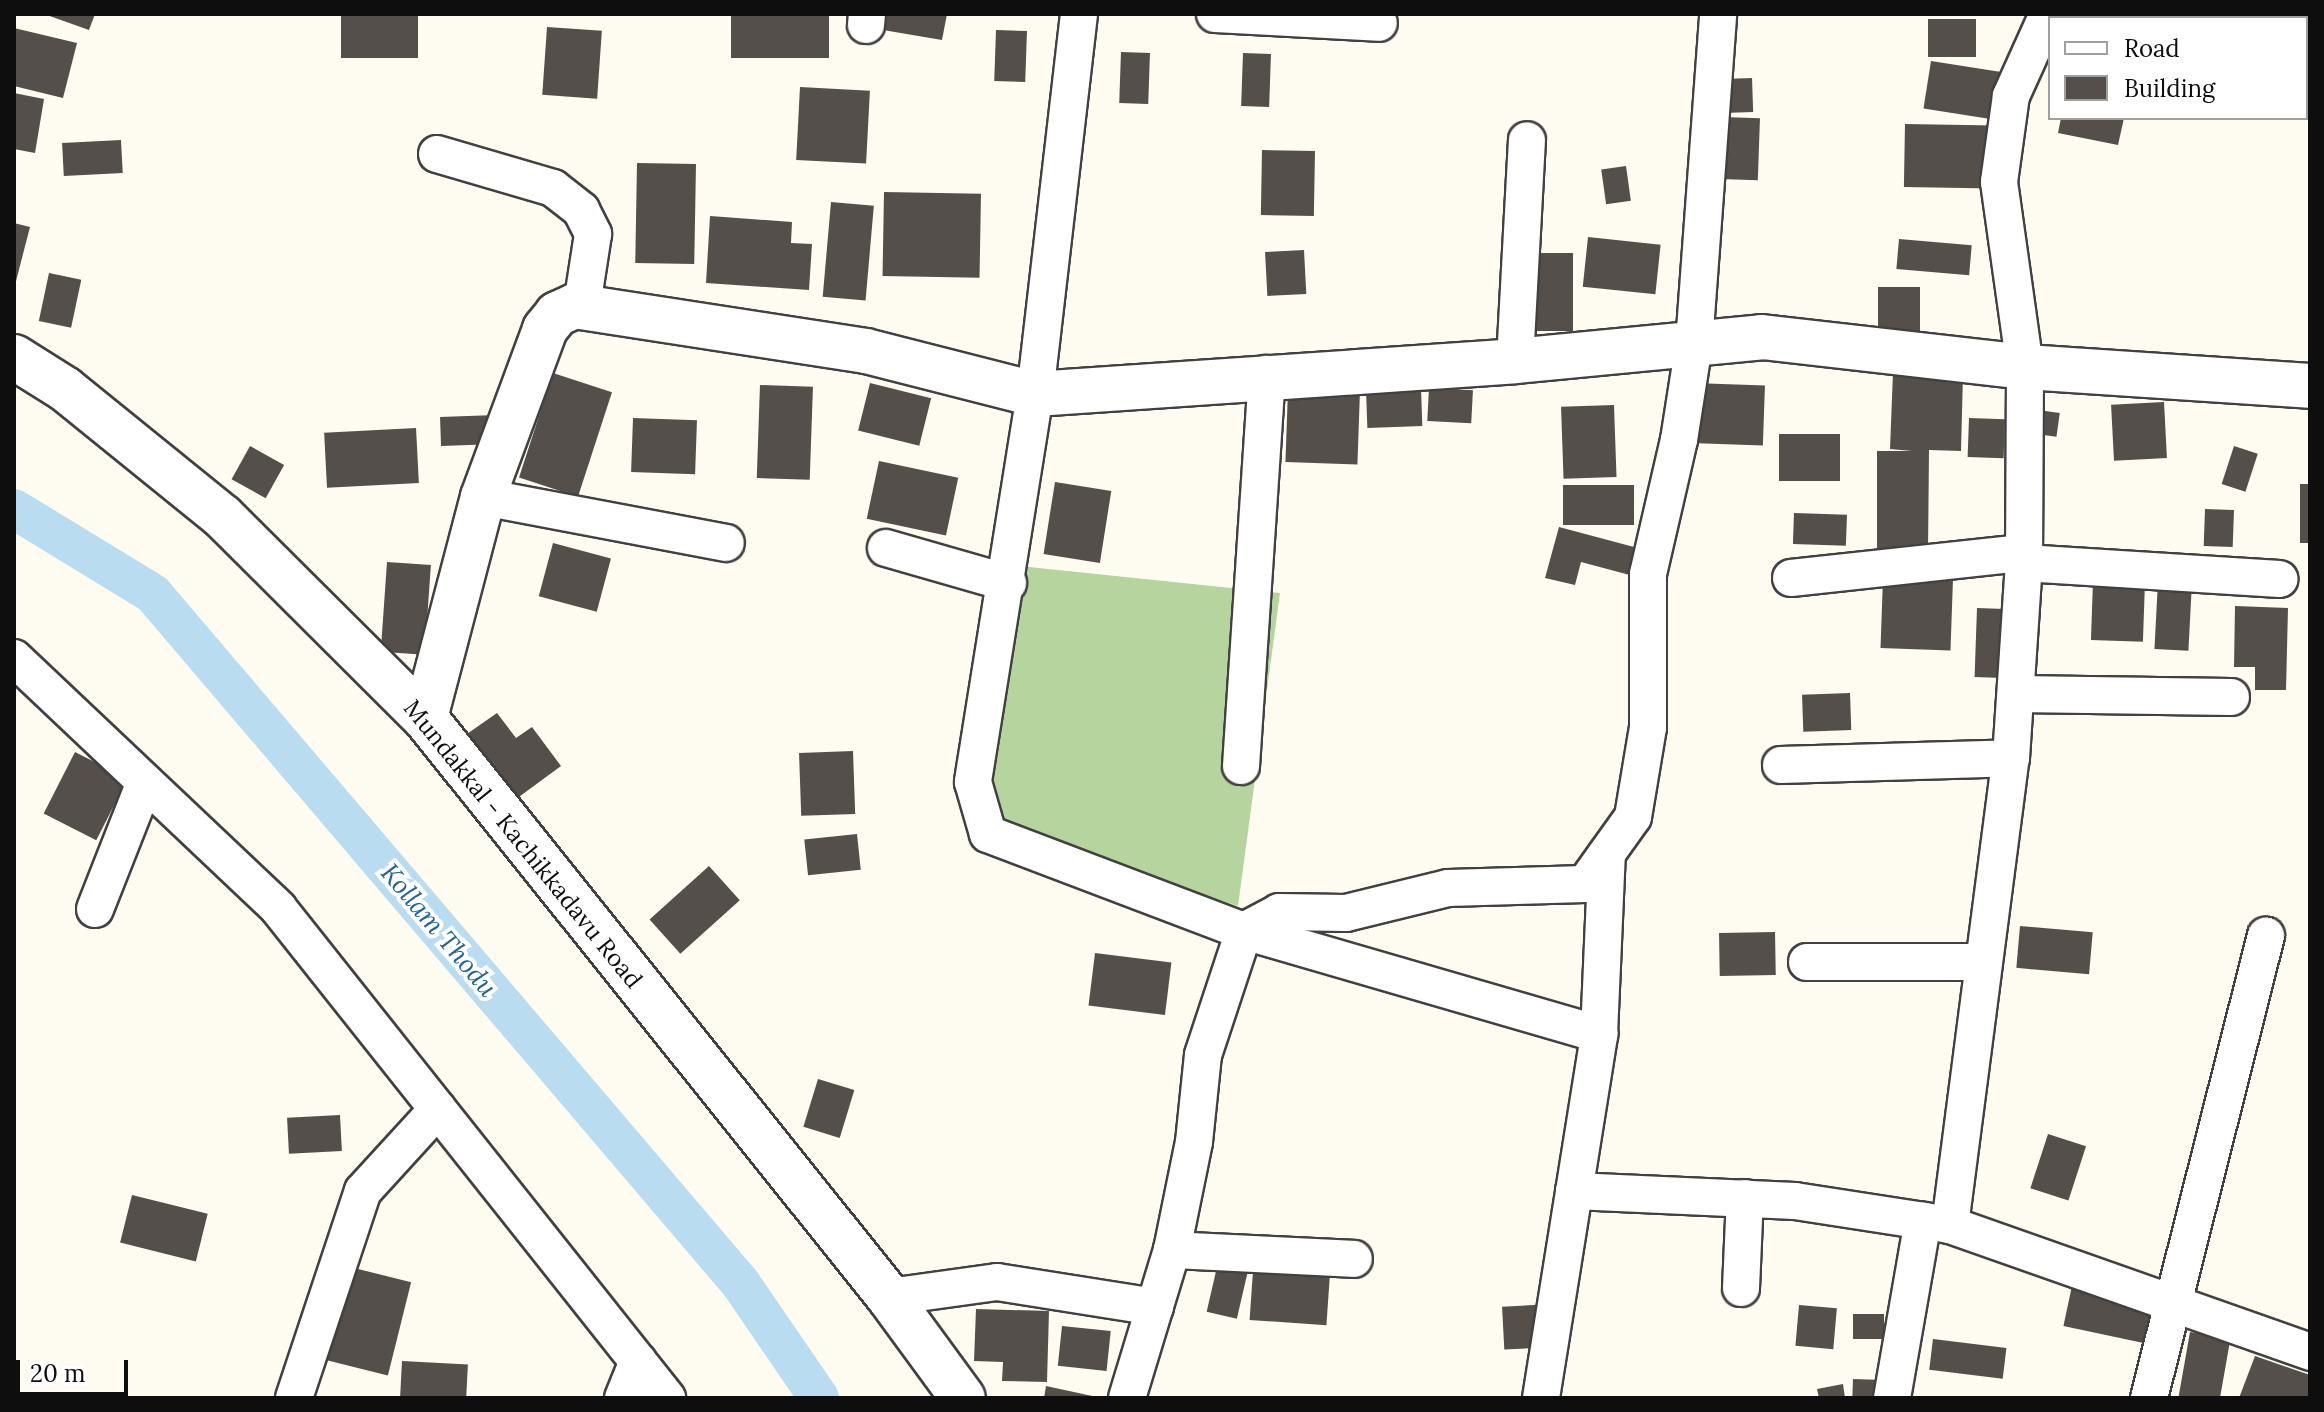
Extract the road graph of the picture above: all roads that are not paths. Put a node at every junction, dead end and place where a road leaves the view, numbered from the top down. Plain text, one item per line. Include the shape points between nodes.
1 (1079, 14) edge
2 (1215, 14) edge
3 (1718, 14) edge
4 (2048, 14) edge
5 (1379, 23) dead end
6 (1527, 140) dead end
7 (437, 154) dead end
8 (582, 305) junction
9 (1694, 344) junction
10 (14, 357) edge
11 (1515, 361) junction
12 (2025, 367) junction
13 (1267, 374) junction
14 (2310, 386) edge
15 (1035, 394) junction
16 (483, 497) junction
17 (726, 543) dead end
18 (886, 548) dead end
19 (2024, 558) junction
20 (1791, 578) dead end
21 (2280, 579) dead end
22 (1008, 583) junction
23 (14, 658) edge
24 (2017, 694) junction
25 (2231, 697) dead end
26 (425, 718) junction
27 (2011, 758) junction
28 (1781, 765) dead end
29 (1241, 766) dead end
30 (145, 782) junction
31 (1607, 854) junction
32 (95, 909) dead end
33 (1244, 931) junction
34 (2266, 936) dead end
35 (1807, 962) dead end
36 (1982, 962) junction
37 (1599, 1034) junction
38 (438, 1109) junction
39 (1574, 1191) junction
40 (1745, 1198) junction
41 (1936, 1223) junction
42 (1172, 1250) junction
43 (1354, 1259) dead end
44 (1741, 1288) dead end
45 (889, 1297) junction
46 (2177, 1303) junction
47 (1155, 1307) junction
48 (2310, 1352) edge
49 (638, 1361) junction
50 (294, 1398) edge
51 (623, 1398) edge
52 (667, 1398) edge
53 (963, 1398) edge
54 (1127, 1398) edge
55 (1541, 1398) edge
56 (1892, 1398) edge
57 (2149, 1398) edge

1 - 15 street
2 - 5 street
3 - 9 street
4 - 12 street via 2011,96 1999,182
6 - 11 street
7 - 8 street via 553,188 581,210 593,234
8 - 15 street via 866,351
8 - 16 street via 563,310 548,323
9 - 11 street
9 - 12 street via 1762,337
9 - 31 street via 1679,440 1648,574 1648,727 1633,817
10 - 26 street, Mundakkal - Kachikkadavu Road via 65,389 223,517
11 - 13 street
12 - 14 street
12 - 19 street
13 - 15 street
13 - 29 street
15 - 22 street
16 - 17 street
16 - 26 street
18 - 22 street
19 - 20 street
19 - 21 street
19 - 24 street
22 - 33 street via 973,782 988,834
23 - 30 street
24 - 25 street
24 - 27 street
26 - 45 street, Mundakkal - Kachikkadavu Road
27 - 28 street
27 - 36 street
30 - 32 street
30 - 38 street via 278,908
31 - 33 street via 1585,884 1448,888 1346,913 1279,912
31 - 37 street
33 - 37 street
33 - 42 street via 1203,1055 1194,1142
34 - 46 street
35 - 36 street
36 - 41 street
37 - 39 street
38 - 49 street
38 - 50 street via 363,1191
39 - 40 street
39 - 55 street
40 - 41 street
40 - 44 street
41 - 46 street
41 - 56 street
42 - 43 street
42 - 47 street
45 - 47 street via 997,1282
45 - 53 street, Mundakkal - Kachikkadavu Road
46 - 48 street
46 - 57 street
47 - 54 street
49 - 51 street
49 - 52 street

